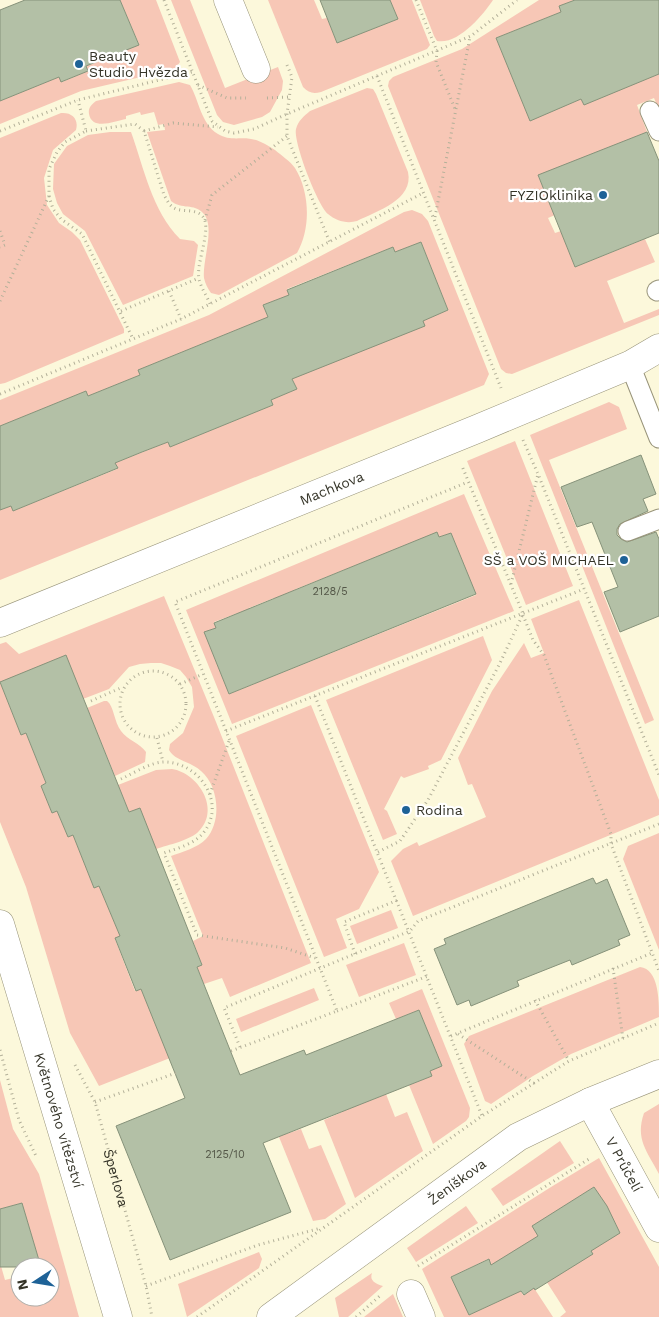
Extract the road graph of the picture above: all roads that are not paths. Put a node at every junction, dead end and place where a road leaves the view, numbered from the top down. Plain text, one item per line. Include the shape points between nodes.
1 (228, 0) edge
2 (256, 69) dead end
3 (650, 110) dead end
4 (659, 131) edge
5 (659, 348) edge
6 (630, 365) junction
7 (659, 438) edge
8 (659, 519) edge
9 (628, 531) dead end
10 (0, 623) edge
11 (0, 926) edge
12 (659, 1074) edge
13 (590, 1102) junction
14 (659, 1228) edge
15 (118, 1317) edge
16 (271, 1317) edge

1 - 2 street
3 - 4 lane
5 - 6 street, Machkova
6 - 7 lane
6 - 10 street, Machkova
8 - 9 lane
11 - 15 street, Květnového vítězství
12 - 13 street, Ženíškova
13 - 14 street, V Průčelí
13 - 16 street, Ženíškova via 518,1137

